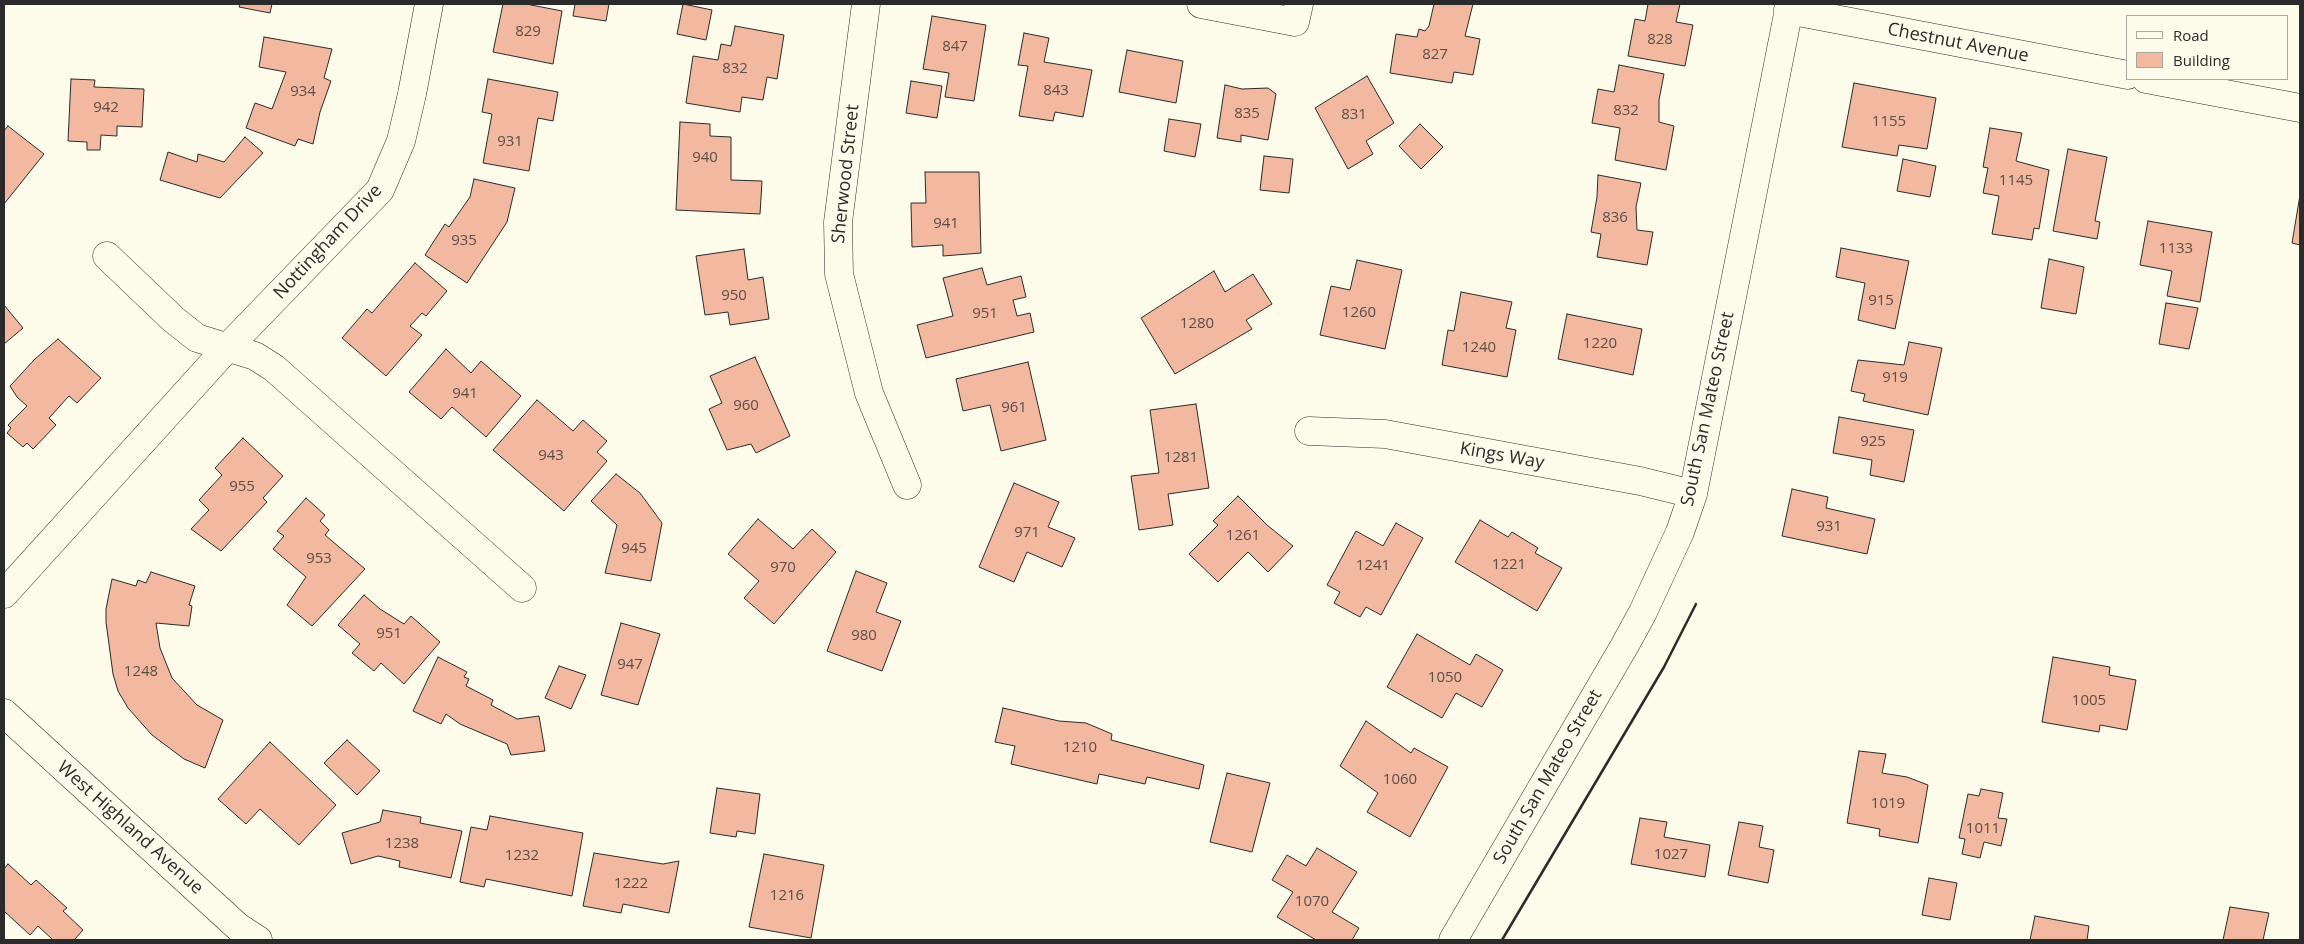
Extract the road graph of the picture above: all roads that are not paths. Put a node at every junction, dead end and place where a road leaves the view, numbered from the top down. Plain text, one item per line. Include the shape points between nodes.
1 (429, 4) edge
2 (866, 4) edge
3 (1201, 4) edge
4 (1299, 4) edge
5 (1789, 7) edge
6 (2126, 75) edge
7 (2151, 80) edge
8 (2300, 108) edge
9 (107, 256) dead end
10 (228, 348) junction
11 (1309, 432) dead end
12 (907, 485) dead end
13 (1694, 494) junction
14 (522, 588) dead end
15 (4, 594) edge
16 (4, 713) edge
17 (258, 940) edge
18 (1453, 940) edge

1 - 10 street, Nottingham Drive via 401,141 380,190
2 - 12 street, Sherwood Street via 838,222 839,274 869,393
3 - 4 street via 1295,22
5 - 6 street, Chestnut Avenue
5 - 13 street, South San Mateo Street
7 - 8 street
9 - 10 street via 197,338
10 - 14 street via 255,356 274,368
10 - 15 street, Nottingham Drive
11 - 13 street, Kings Way via 1386,434
13 - 18 street, South San Mateo Street via 1643,612
16 - 17 street, West Highland Avenue via 238,927

